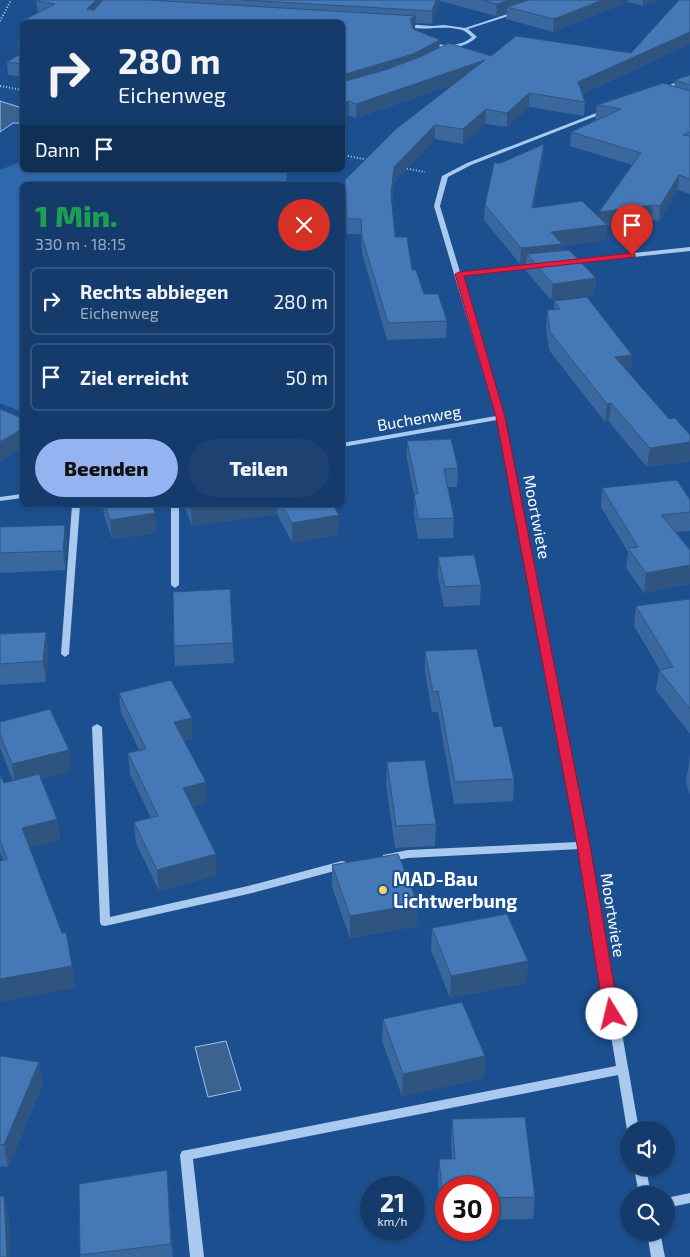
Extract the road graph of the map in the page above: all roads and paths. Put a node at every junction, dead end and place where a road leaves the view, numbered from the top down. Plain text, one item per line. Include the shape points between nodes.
1 (11, 0) edge
2 (526, 10) edge
3 (0, 21) edge
4 (394, 24) edge
5 (431, 27) junction
6 (465, 29) junction
7 (413, 34) edge
8 (421, 42) edge
9 (453, 45) junction
10 (450, 52) edge
11 (690, 78) edge
12 (0, 86) edge
13 (20, 90) edge
14 (664, 94) edge
15 (612, 109) edge
16 (345, 156) edge
17 (370, 161) edge
18 (398, 167) edge
19 (445, 176) junction
20 (690, 249) edge
21 (565, 263) edge
22 (546, 265) edge
23 (459, 274) junction
24 (500, 417) junction
25 (345, 444) edge
26 (20, 496) edge
27 (0, 499) edge
28 (76, 507) edge
29 (175, 507) edge
30 (175, 585) dead end
31 (65, 654) dead end
32 (97, 727) dead end
33 (584, 845) junction
34 (373, 860) edge
35 (355, 863) edge
36 (621, 1070) junction
37 (631, 1121) edge
38 (690, 1198) edge
39 (675, 1201) edge
40 (655, 1241) edge
41 (197, 1257) edge
42 (658, 1257) edge

1 - 3 path
2 - 6 street
4 - 5 street
5 - 6 street
5 - 7 street
6 - 9 street via 475,36 472,41
8 - 9 street
9 - 10 street
11 - 14 street via 656,91
12 - 13 path
15 - 19 street
16 - 17 path
18 - 19 path
19 - 23 street, Moortwiete via 437,206
20 - 21 street
22 - 23 street
23 - 24 street, Moortwiete
24 - 25 street, Buchenweg
24 - 33 street, Moortwiete
26 - 27 street
28 - 31 street
29 - 30 street
32 - 35 street via 105,922
33 - 34 street via 408,854
33 - 36 street, Moortwiete
36 - 37 street, Moortwiete
36 - 41 street via 186,1155
38 - 39 street
40 - 42 street

